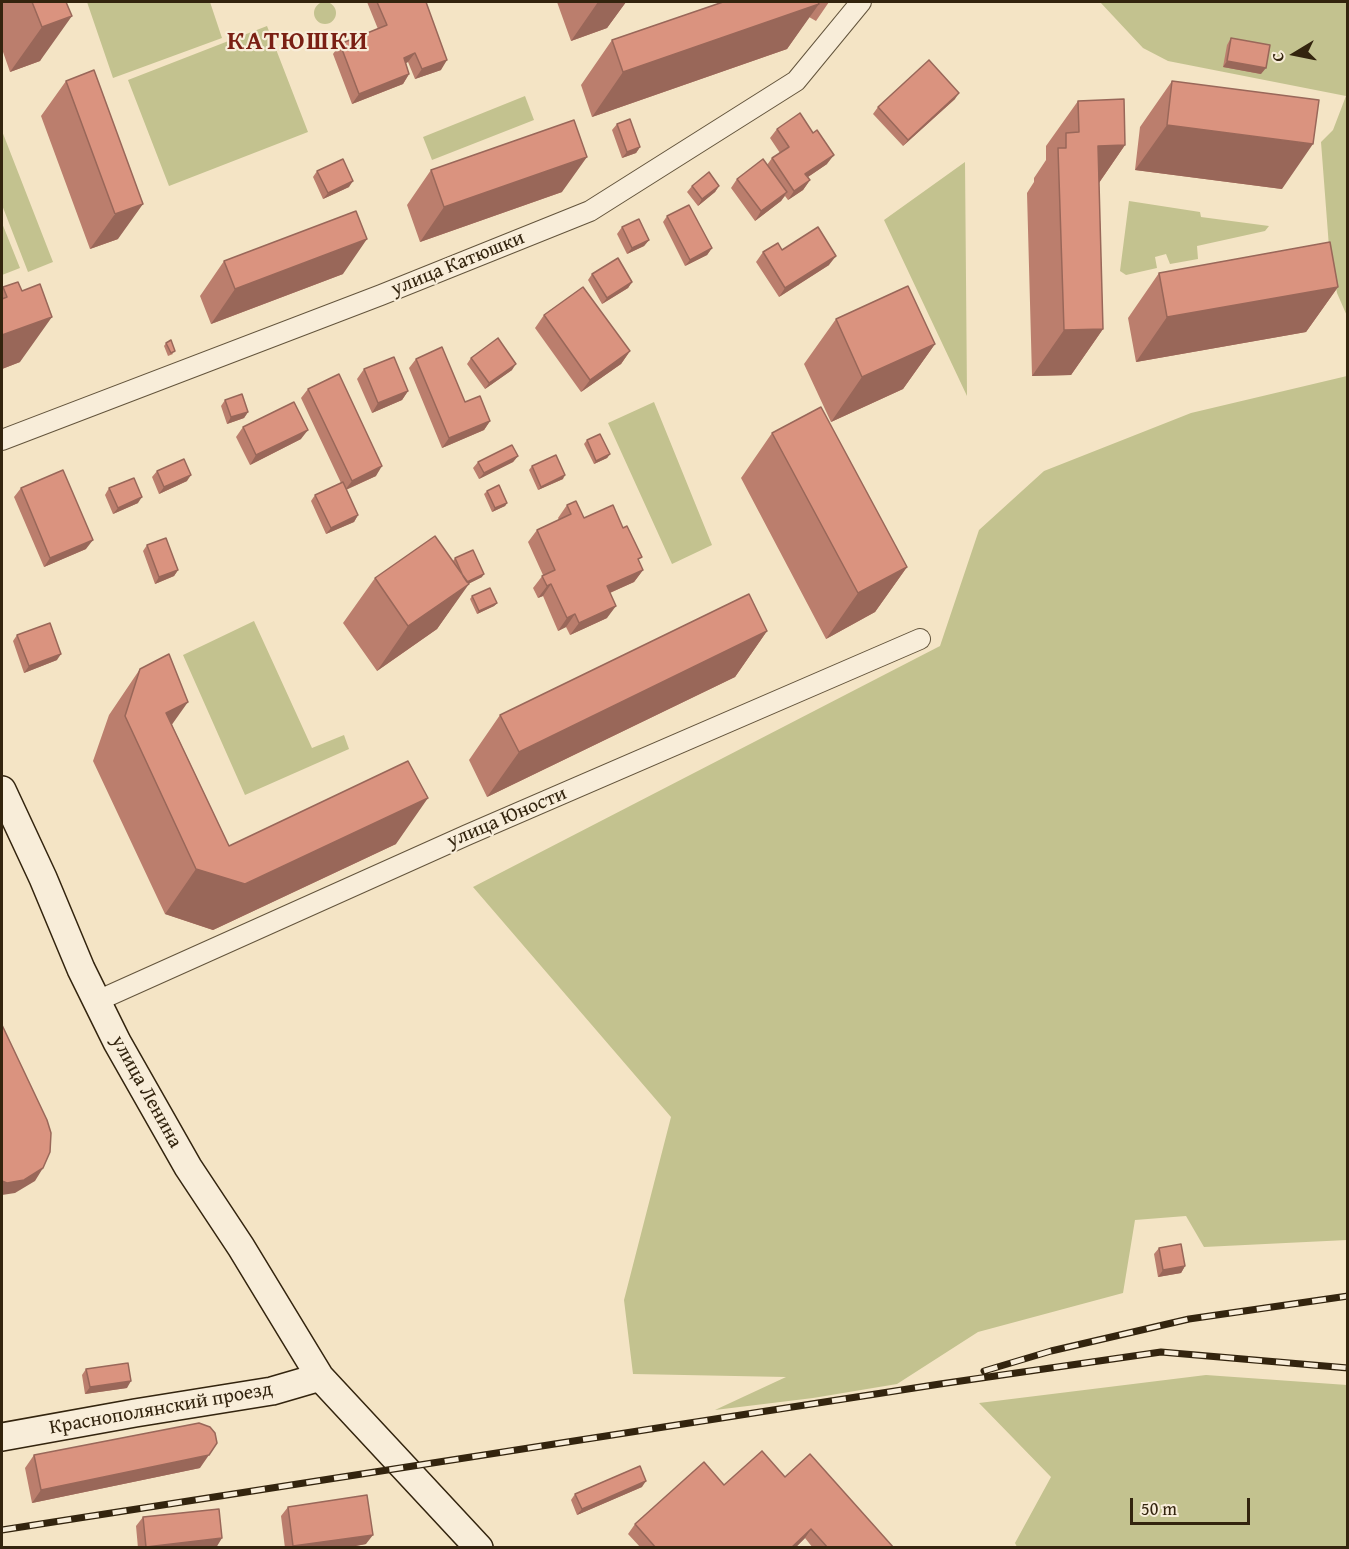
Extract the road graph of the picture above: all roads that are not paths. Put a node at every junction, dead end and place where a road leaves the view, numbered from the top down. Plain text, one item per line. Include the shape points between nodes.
1 (861, 2) edge
2 (2, 440) edge
3 (920, 639) dead end
4 (2, 790) edge
5 (97, 1001) junction
6 (320, 1377) junction
7 (2, 1437) edge
8 (479, 1548) edge

1 - 2 street, улица Катюшки via 796,81 590,211 381,296
3 - 5 street, улица Юности
4 - 5 main road, улица Ленина
5 - 6 main road, улица Ленина via 188,1167
6 - 7 main road, Краснополянский проезд via 272,1391
6 - 8 main road, улица Ленина

